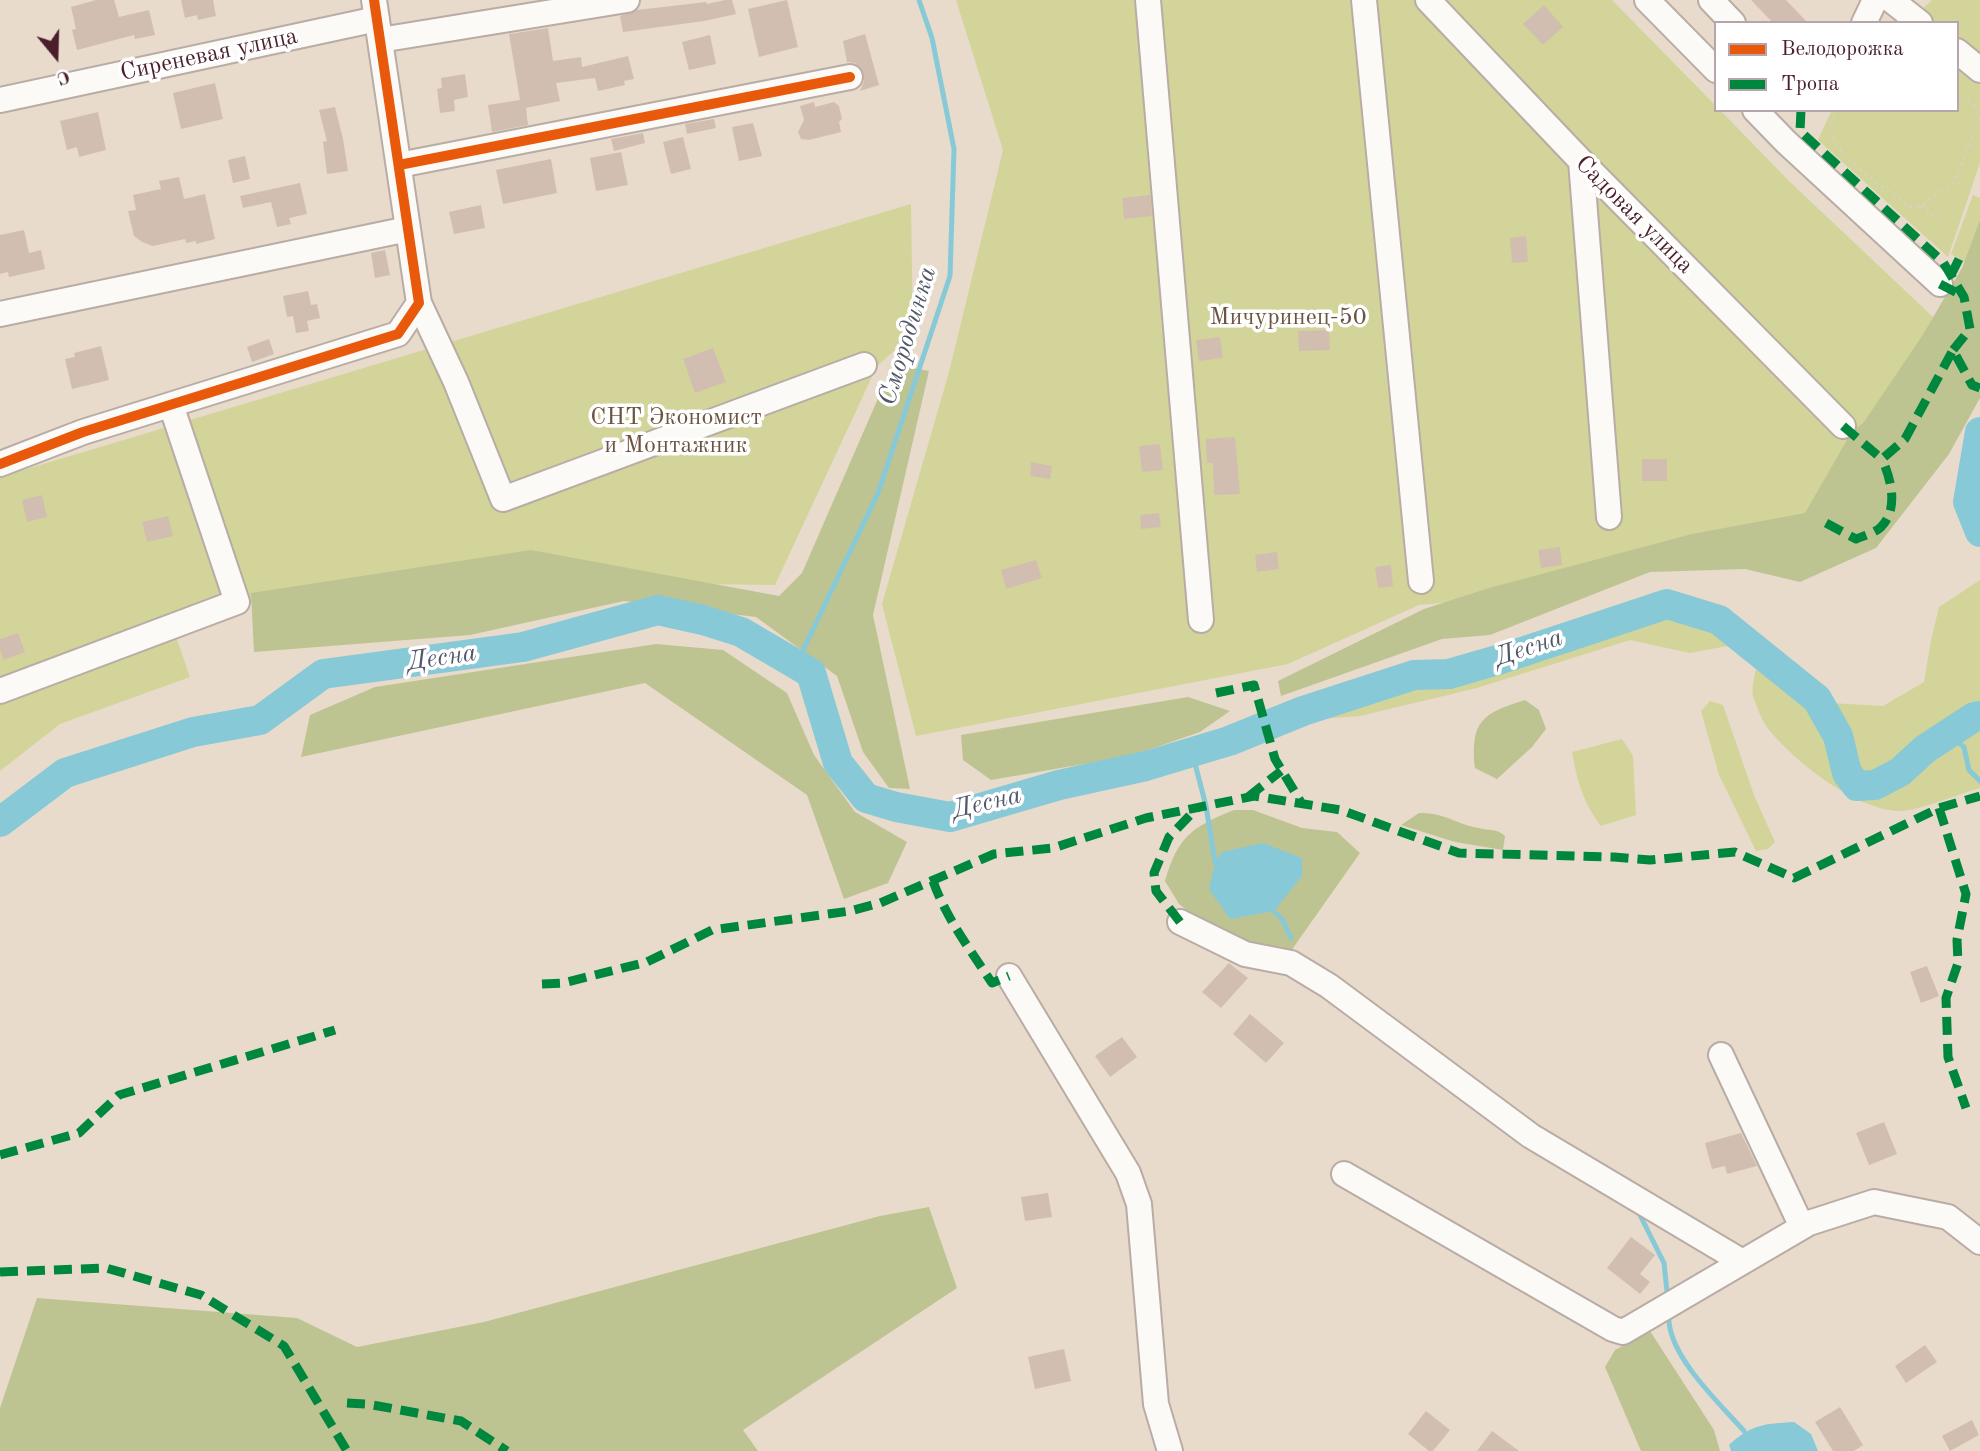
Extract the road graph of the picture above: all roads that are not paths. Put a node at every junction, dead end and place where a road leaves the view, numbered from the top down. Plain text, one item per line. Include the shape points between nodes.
1 (627, 0) edge
2 (1148, 0) edge
3 (1364, 0) edge
4 (1429, 0) edge
5 (1647, 0) edge
6 (1711, 0) edge
7 (1875, 0) edge
8 (1891, 0) edge
9 (377, 19) edge
10 (1731, 21) edge
11 (1865, 21) edge
12 (1917, 21) edge
13 (1959, 53) edge
14 (1714, 68) edge
15 (1980, 70) edge
16 (850, 77) dead end
17 (0, 100) edge
18 (1757, 112) edge
19 (1581, 161) junction
20 (399, 165) junction
21 (408, 229) junction
22 (1940, 284) dead end
23 (419, 303) junction
24 (0, 314) edge
25 (864, 365) dead end
26 (171, 405) junction
27 (1843, 426) dead end
28 (0, 464) edge
29 (1609, 517) dead end
30 (1421, 582) dead end
31 (1201, 620) dead end
32 (0, 691) edge
33 (1180, 922) dead end
34 (1009, 976) dead end
35 (1721, 1055) dead end
36 (1344, 1174) dead end
37 (1802, 1227) junction
38 (1980, 1242) edge
39 (1741, 1261) junction
40 (1170, 1451) edge

1 - 9 street, Сиреневая улица
2 - 31 street
3 - 30 street
4 - 19 street, Садовая улица
5 - 14 street
6 - 10 street
7 - 11 street
8 - 12 street
9 - 17 street, Сиреневая улица
9 - 20 street
13 - 15 street
16 - 20 street
18 - 22 street
19 - 27 street, Садовая улица
19 - 29 street
20 - 21 street
21 - 23 street
21 - 24 street
23 - 25 street via 503,499
23 - 26 street via 398,334
26 - 28 street
26 - 32 street via 237,602
33 - 39 street via 1245,954 1291,963 1329,986 1531,1136
34 - 40 street via 1128,1173 1139,1204 1156,1404
35 - 37 street
36 - 39 street via 1623,1332
37 - 38 street via 1874,1202 1948,1217
37 - 39 street

